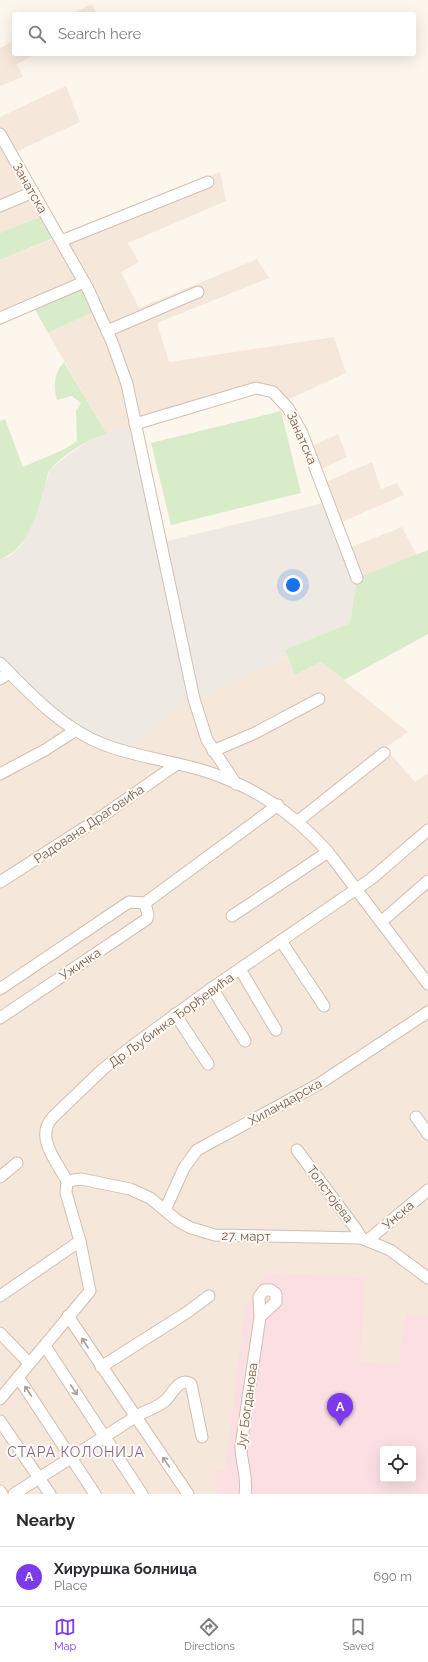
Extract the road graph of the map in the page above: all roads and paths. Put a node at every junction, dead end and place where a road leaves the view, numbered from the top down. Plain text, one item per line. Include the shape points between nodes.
1 (0, 134) edge
2 (208, 182) dead end
3 (32, 192) junction
4 (0, 206) edge
5 (61, 241) junction
6 (84, 282) junction
7 (198, 292) dead end
8 (0, 318) edge
9 (107, 331) junction
10 (135, 424) junction
11 (357, 578) dead end
12 (0, 663) edge
13 (5, 676) edge
14 (319, 698) dead end
15 (76, 730) junction
16 (212, 751) junction
17 (384, 753) dead end
18 (220, 761) junction
19 (177, 764) junction
20 (0, 774) edge
21 (214, 775) junction
22 (236, 784) junction
23 (278, 805) junction
24 (298, 821) junction
25 (428, 830) edge
26 (328, 852) junction
27 (428, 881) edge
28 (0, 882) edge
29 (356, 890) junction
30 (145, 903) junction
31 (232, 916) dead end
32 (381, 922) junction
33 (281, 941) junction
34 (240, 969) junction
35 (428, 984) edge
36 (212, 988) junction
37 (0, 989) edge
38 (324, 1006) dead end
39 (428, 1012) edge
40 (175, 1014) junction
41 (0, 1018) edge
42 (276, 1030) dead end
43 (245, 1041) dead end
44 (208, 1064) dead end
45 (416, 1117) dead end
46 (428, 1134) edge
47 (297, 1150) dead end
48 (17, 1163) dead end
49 (0, 1177) edge
50 (67, 1181) junction
51 (428, 1190) edge
52 (165, 1210) junction
53 (364, 1239) junction
54 (80, 1241) junction
55 (428, 1278) edge
56 (0, 1296) edge
57 (209, 1296) dead end
58 (68, 1316) junction
59 (260, 1317) dead end
60 (0, 1333) edge
61 (44, 1346) junction
62 (29, 1363) junction
63 (101, 1367) junction
64 (18, 1377) junction
65 (0, 1399) edge
66 (136, 1416) junction
67 (0, 1420) edge
68 (104, 1436) junction
69 (202, 1437) dead end
70 (71, 1458) junction
71 (39, 1478) junction
72 (0, 1490) edge
73 (2, 1494) edge
74 (14, 1494) edge
75 (50, 1494) edge
76 (96, 1494) edge
77 (142, 1494) edge
78 (188, 1494) edge
79 (245, 1494) edge

1 - 3 street, Занатска
2 - 5 street
3 - 4 street
3 - 5 street, Занатска
5 - 6 street, Занатска
6 - 8 street
6 - 9 street, Занатска
7 - 9 street
9 - 10 street, Занатска via 127,384
10 - 11 street, Занатска via 256,388 273,392 288,408 302,432
10 - 16 street, Занатска via 188,675 203,730
12 - 13 street
13 - 15 street
14 - 16 street via 255,733
15 - 19 street via 104,744
15 - 20 street
16 - 18 street, Занатска
17 - 24 street
18 - 21 street via 220,769
18 - 22 street, Занатска
19 - 21 street
19 - 28 street, Радована Драговића
21 - 22 street
22 - 23 street
23 - 24 street
23 - 30 street
24 - 26 street
25 - 29 street, Др Љубинка Ђорђевића
26 - 29 street
26 - 31 street
27 - 32 street
29 - 32 street
29 - 33 street, Др Љубинка Ђорђевића
30 - 37 street, Ужичка via 129,902
30 - 41 street, Ужичка via 148,916 146,919
32 - 35 street
33 - 34 street, Др Љубинка Ђорђевића
33 - 38 street
34 - 36 street, Др Љубинка Ђорђевића
34 - 42 street
36 - 40 street, Др Љубинка Ђорђевића
36 - 43 street
39 - 52 street, Хиландарска via 319,1084 197,1150 184,1168
40 - 44 street
40 - 50 street, Др Љубинка Ђорђевића via 103,1069 48,1122 44,1134 49,1149
45 - 46 street
47 - 53 street, Толстојева
48 - 49 street
50 - 52 street, 27. март via 81,1179 117,1186 150,1198
50 - 54 street via 66,1193
51 - 53 street, Унска
52 - 53 street, 27. март via 191,1228 215,1235
53 - 55 street, 27. март via 390,1250
54 - 56 street
54 - 58 street via 90,1291
57 - 63 street
58 - 61 street
63 -> 58 street
59 - 79 street, Југ Богданова via 241,1446 241,1461 247,1475
60 - 62 street
61 - 62 street
61 -> 68 street
62 - 64 street
63 - 66 street
64 - 65 street
70 -> 64 street
66 - 68 street
66 - 69 street via 162,1403 182,1383 189,1382
78 -> 66 street
67 - 71 street
68 - 70 street
68 - 77 street
70 - 71 street
70 - 76 street
71 - 74 street
71 - 75 street
72 - 73 street

